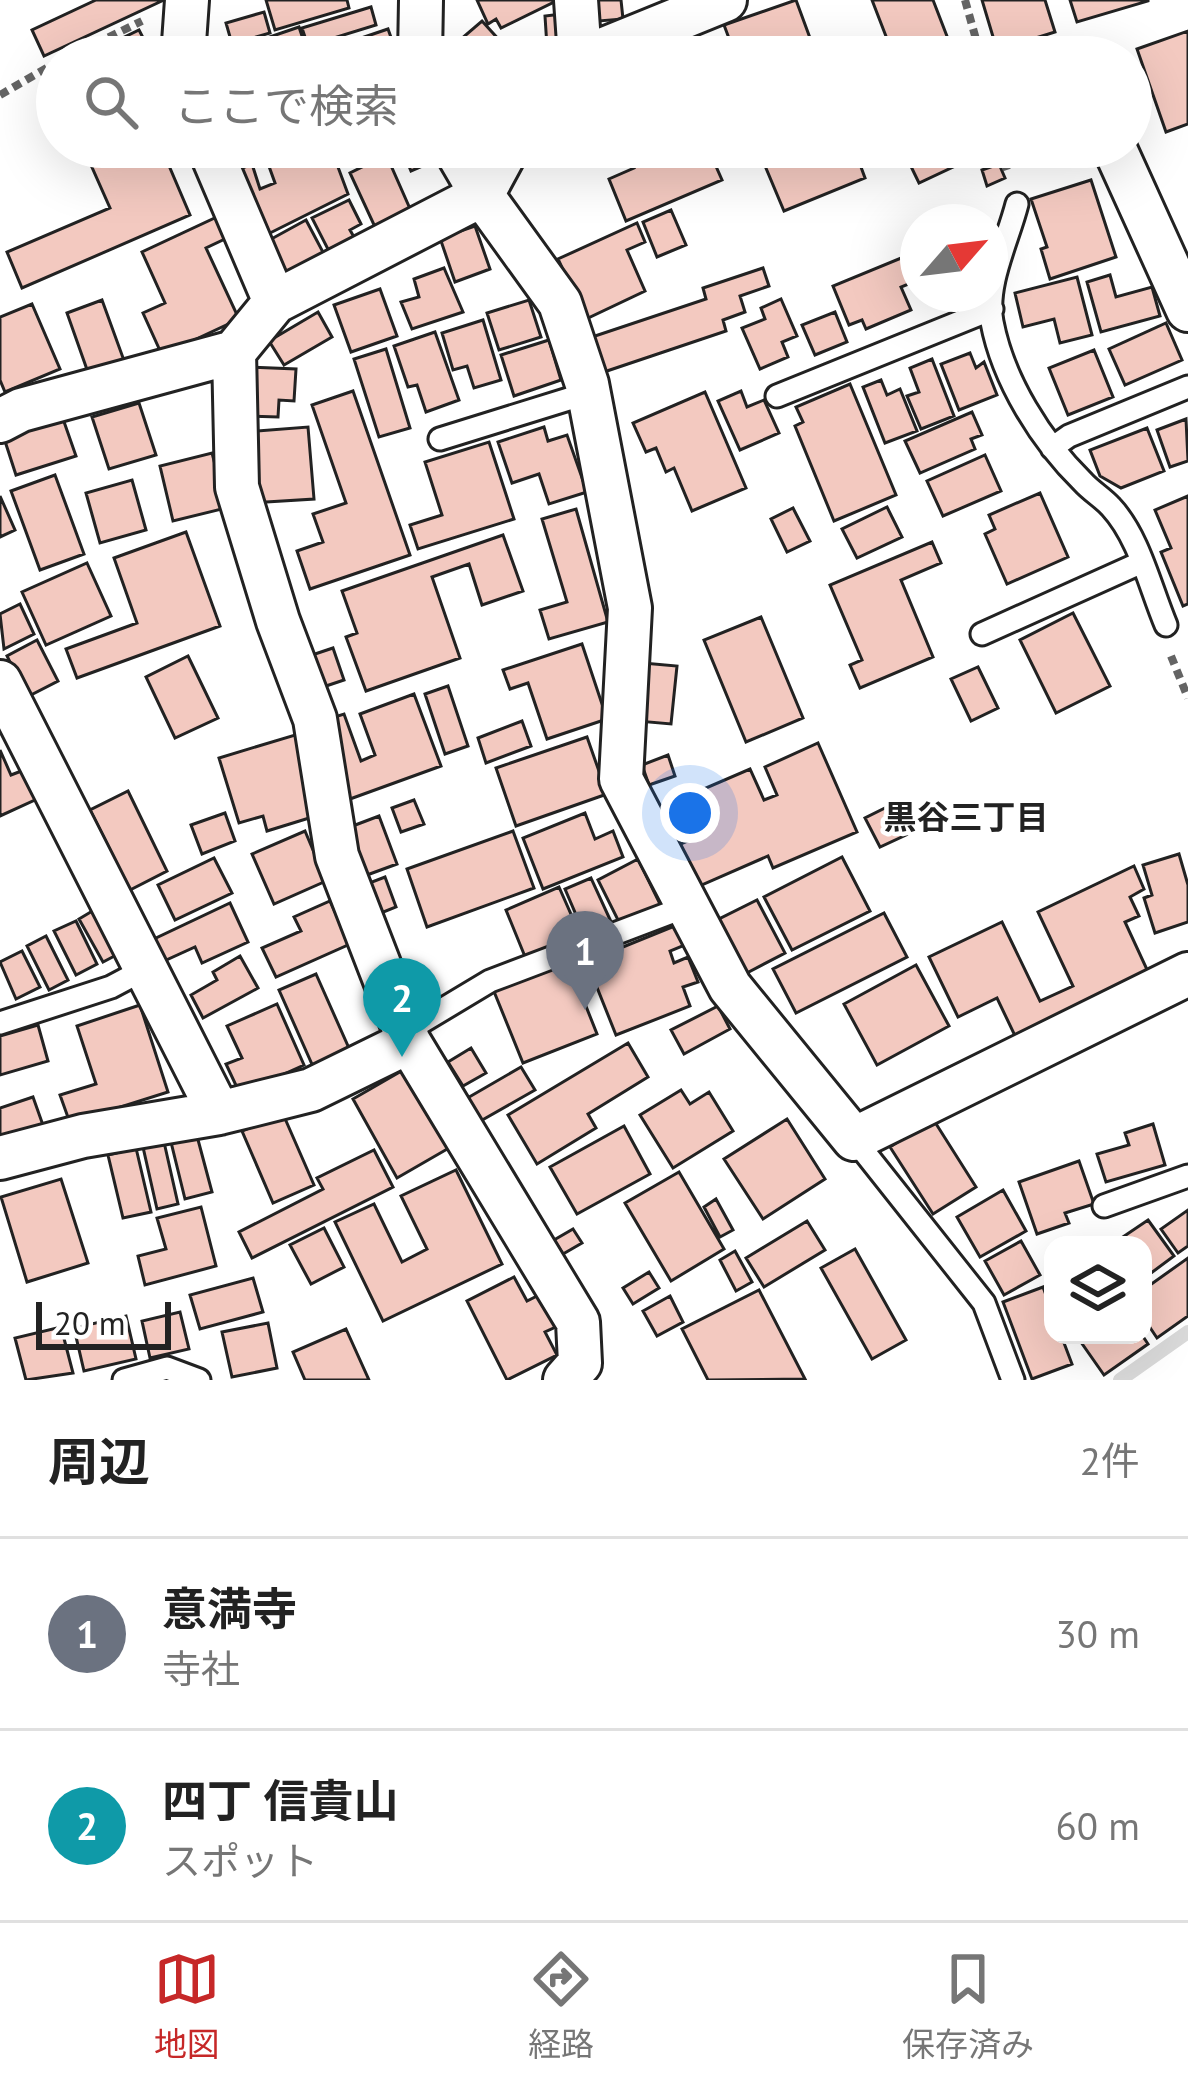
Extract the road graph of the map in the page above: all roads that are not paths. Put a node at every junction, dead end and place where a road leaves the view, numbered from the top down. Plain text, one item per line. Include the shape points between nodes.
1 (187, 0) edge
2 (421, 0) edge
3 (576, 0) edge
4 (724, 0) edge
5 (184, 36) edge
6 (420, 36) edge
7 (580, 36) edge
8 (634, 36) edge
9 (218, 168) edge
10 (466, 168) edge
11 (497, 168) edge
12 (1124, 168) edge
13 (482, 195) junction
14 (1017, 204) dead end
15 (1008, 235) edge
16 (275, 302) junction
17 (1188, 310) edge
18 (985, 312) edge
19 (992, 312) edge
20 (234, 352) junction
21 (1188, 387) edge
22 (588, 393) junction
23 (777, 396) dead end
24 (0, 421) edge
25 (440, 439) dead end
26 (1052, 448) junction
27 (1140, 563) junction
28 (1166, 625) road end
29 (982, 634) dead end
30 (0, 682) edge
31 (688, 906) junction
32 (145, 969) junction
33 (1188, 974) edge
34 (0, 1023) edge
35 (407, 1037) junction
36 (219, 1113) junction
37 (854, 1139) junction
38 (0, 1159) edge
39 (1188, 1176) edge
40 (1104, 1206) dead end
41 (124, 1380) edge
42 (199, 1380) edge
43 (565, 1380) edge
44 (1013, 1380) edge

1 - 5 street
2 - 6 street
3 - 7 street
4 - 8 street
9 - 16 street
10 - 13 street
11 - 13 street
12 - 17 street
13 - 16 street
13 - 22 street via 560,303
14 - 15 lane
16 - 20 street
18 - 23 lane
19 - 26 lane via 1013,382
20 - 24 street
20 - 35 street via 237,487 315,719 337,856
21 - 26 lane
22 - 25 lane
22 - 31 street via 630,608 621,779
26 - 27 lane via 1112,507
27 - 28 lane
27 - 29 lane
30 - 32 street
31 - 35 lane via 490,982
31 - 37 street via 730,987
32 - 34 lane
32 - 36 street
33 - 37 street
35 - 36 street via 310,1090
35 - 43 street via 578,1322 580,1363
36 - 38 street
37 - 44 lane via 984,1303
39 - 40 lane
41 - 42 lane via 167,1368

